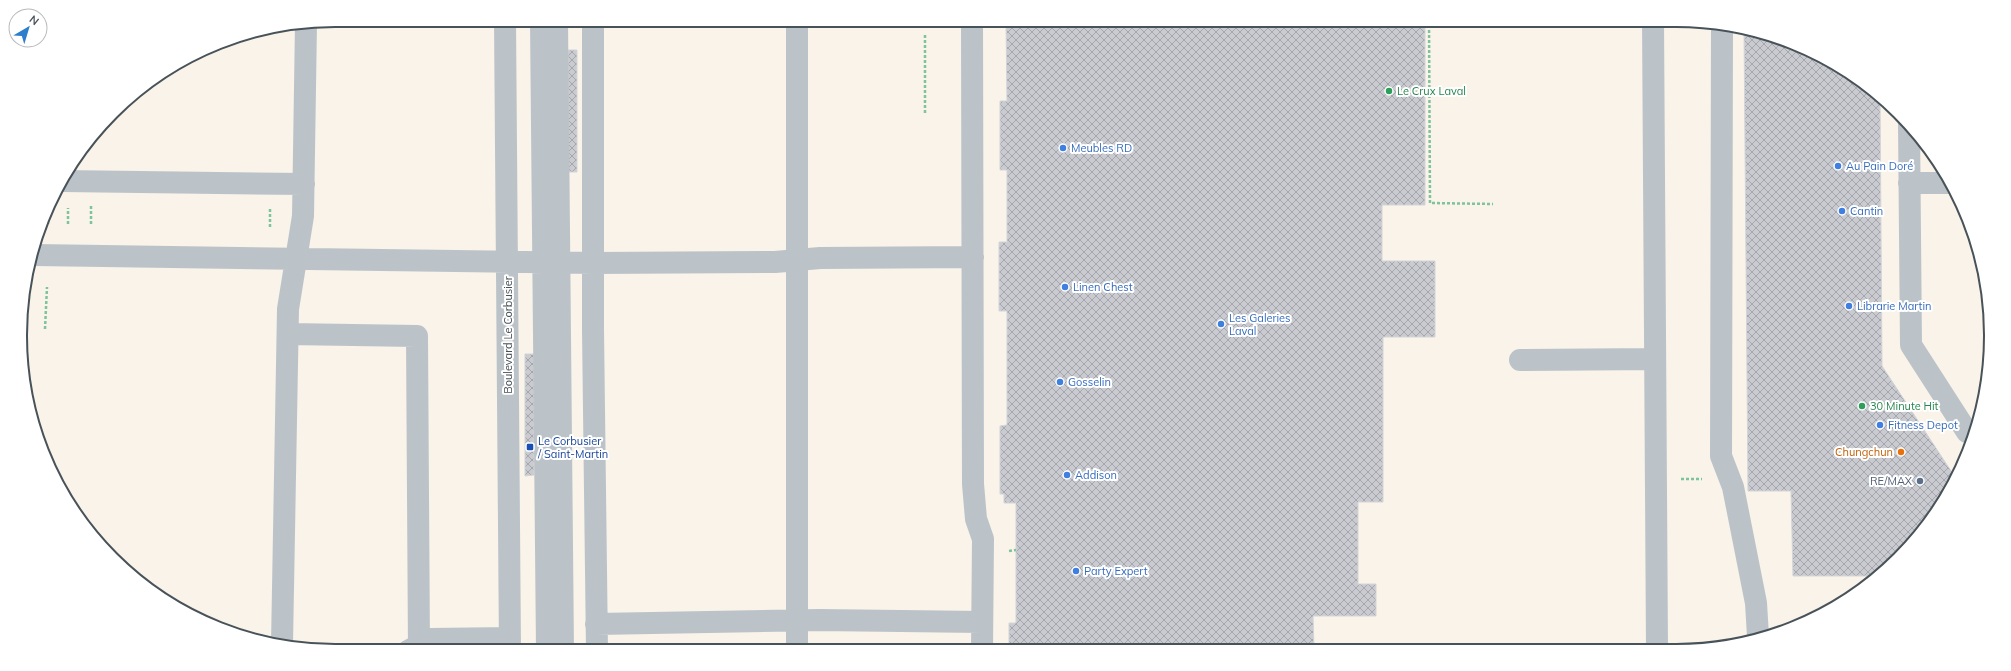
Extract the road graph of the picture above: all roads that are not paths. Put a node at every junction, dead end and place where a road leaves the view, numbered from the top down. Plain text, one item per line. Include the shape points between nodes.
1 (505, 27) edge
2 (541, 27) edge
3 (557, 27) edge
4 (593, 27) edge
5 (797, 27) edge
6 (972, 27) edge
7 (1653, 27) edge
8 (306, 29) edge
9 (1722, 31) edge
10 (1909, 134) edge
11 (68, 181) edge
12 (1944, 183) edge
13 (304, 184) junction
14 (1909, 184) junction
15 (38, 255) edge
16 (973, 257) junction
17 (296, 259) junction
18 (797, 261) junction
19 (508, 262) junction
20 (552, 263) junction
21 (594, 263) junction
22 (288, 334) junction
23 (1655, 359) junction
24 (1520, 360) dead end
25 (1969, 432) edge
26 (796, 620) junction
27 (982, 622) junction
28 (596, 624) junction
29 (1758, 632) edge
30 (282, 639) edge
31 (415, 644) edge
32 (422, 644) edge
33 (510, 644) edge
34 (547, 644) edge
35 (563, 644) edge
36 (597, 644) edge
37 (797, 644) edge
38 (982, 644) edge
39 (1657, 644) edge

1 - 19 street, Boulevard Le Corbusier
2 - 20 street
3 - 20 street
4 - 21 street
5 - 18 street
6 - 16 street
7 - 23 street
8 - 13 street
9 - 29 street via 1721,456 1733,487 1756,603
10 - 14 street
11 - 13 street
12 - 14 street
13 - 17 street via 303,216
14 - 25 street via 1911,345
15 - 17 street
16 - 18 street via 820,258
16 - 27 street via 973,484 976,519 983,539
17 - 19 street
17 - 22 street via 288,309
18 - 21 street
18 - 26 street
19 - 20 street
19 - 33 street, Boulevard Le Corbusier
20 - 21 street
20 - 34 street
20 - 35 street
21 - 28 street
22 - 30 street
22 - 31 street via 417,336
23 - 24 street
23 - 39 street
26 - 27 street
26 - 28 street
26 - 37 street
27 - 38 street
28 - 36 street
32 - 33 street via 430,639

